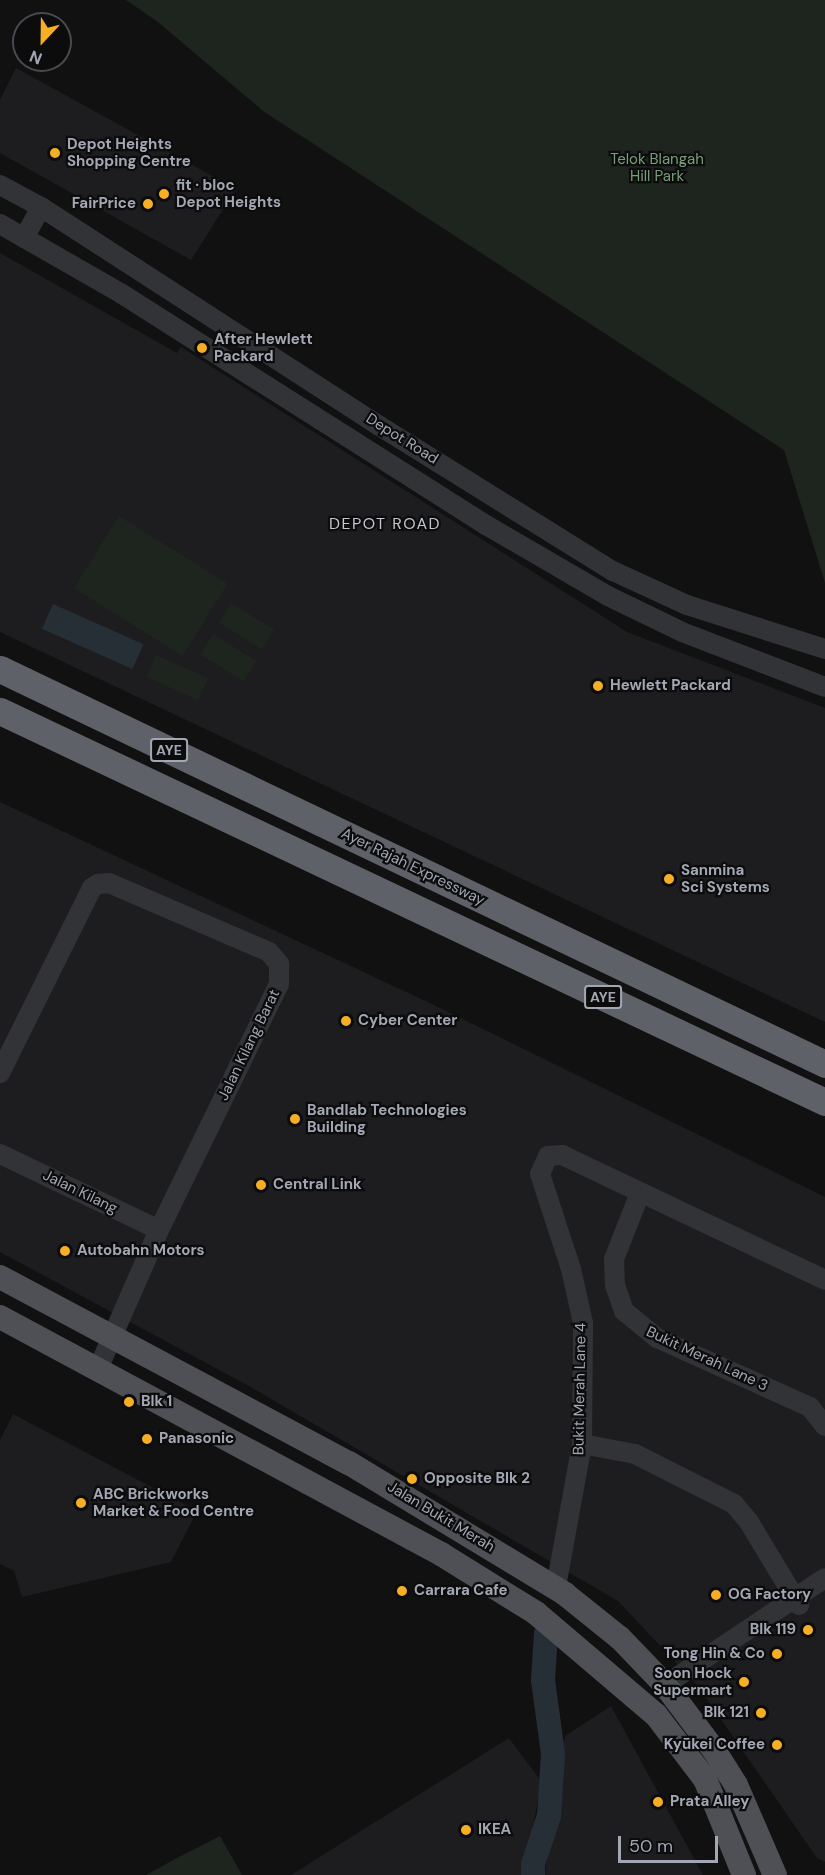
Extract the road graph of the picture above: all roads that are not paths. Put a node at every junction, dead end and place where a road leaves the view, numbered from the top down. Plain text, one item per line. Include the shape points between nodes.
1 (0, 185) edge
2 (41, 207) junction
3 (0, 224) edge
4 (24, 238) junction
5 (825, 649) edge
6 (0, 669) edge
7 (825, 687) edge
8 (0, 711) edge
9 (825, 1064) edge
10 (0, 1073) edge
11 (825, 1102) edge
12 (0, 1154) edge
13 (640, 1193) junction
14 (159, 1230) junction
15 (0, 1277) edge
16 (825, 1280) edge
17 (0, 1317) edge
18 (113, 1338) junction
19 (97, 1371) junction
20 (825, 1426) edge
21 (582, 1444) junction
22 (419, 1503) junction
23 (402, 1532) junction
24 (825, 1578) edge
25 (556, 1587) junction
26 (825, 1588) edge
27 (797, 1601) junction
28 (670, 1691) junction
29 (763, 1851) junction
30 (740, 1870) edge
31 (775, 1875) edge
32 (791, 1875) edge

1 - 2 street, Depot Road
2 - 4 street
2 - 5 street, Depot Road via 613,571 697,609
3 - 4 street, Depot Road
4 - 7 street, Depot Road via 608,596 682,632
6 - 9 highway, Ayer Rajah Expressway / AYE
8 - 11 highway, AYE
10 - 14 street, Jalan Kilang Barat via 87,898 98,884 109,883 269,952 279,964 279,984
12 - 14 street, Jalan Kilang
13 - 16 street
13 - 20 street, Bukit Merah Lane 3 via 614,1259 615,1285 624,1311 657,1338 810,1407
13 - 21 street, Bukit Merah Lane 4 via 554,1152 540,1168 583,1323
14 - 18 street, Jalan Kilang Barat
15 - 18 main road, Jalan Bukit Merah
17 - 19 main road, Jalan Bukit Merah
18 - 19 street, Jalan Kilang Barat
18 - 22 main road, Jalan Bukit Merah
19 - 23 main road, Jalan Bukit Merah
21 - 25 street, Bukit Merah Lane 4
21 - 27 street via 635,1454 734,1504
22 - 23 main road
22 - 25 main road, Jalan Bukit Merah
23 - 30 main road, Jalan Bukit Merah via 536,1613 656,1715 705,1779
24 - 27 street
25 - 28 main road, Jalan Bukit Merah via 620,1638
26 - 27 street
27 - 28 street
28 - 29 main road, Jalan Bukit Merah via 736,1785
29 - 31 main road, Jalan Bukit Merah
29 - 32 main road

